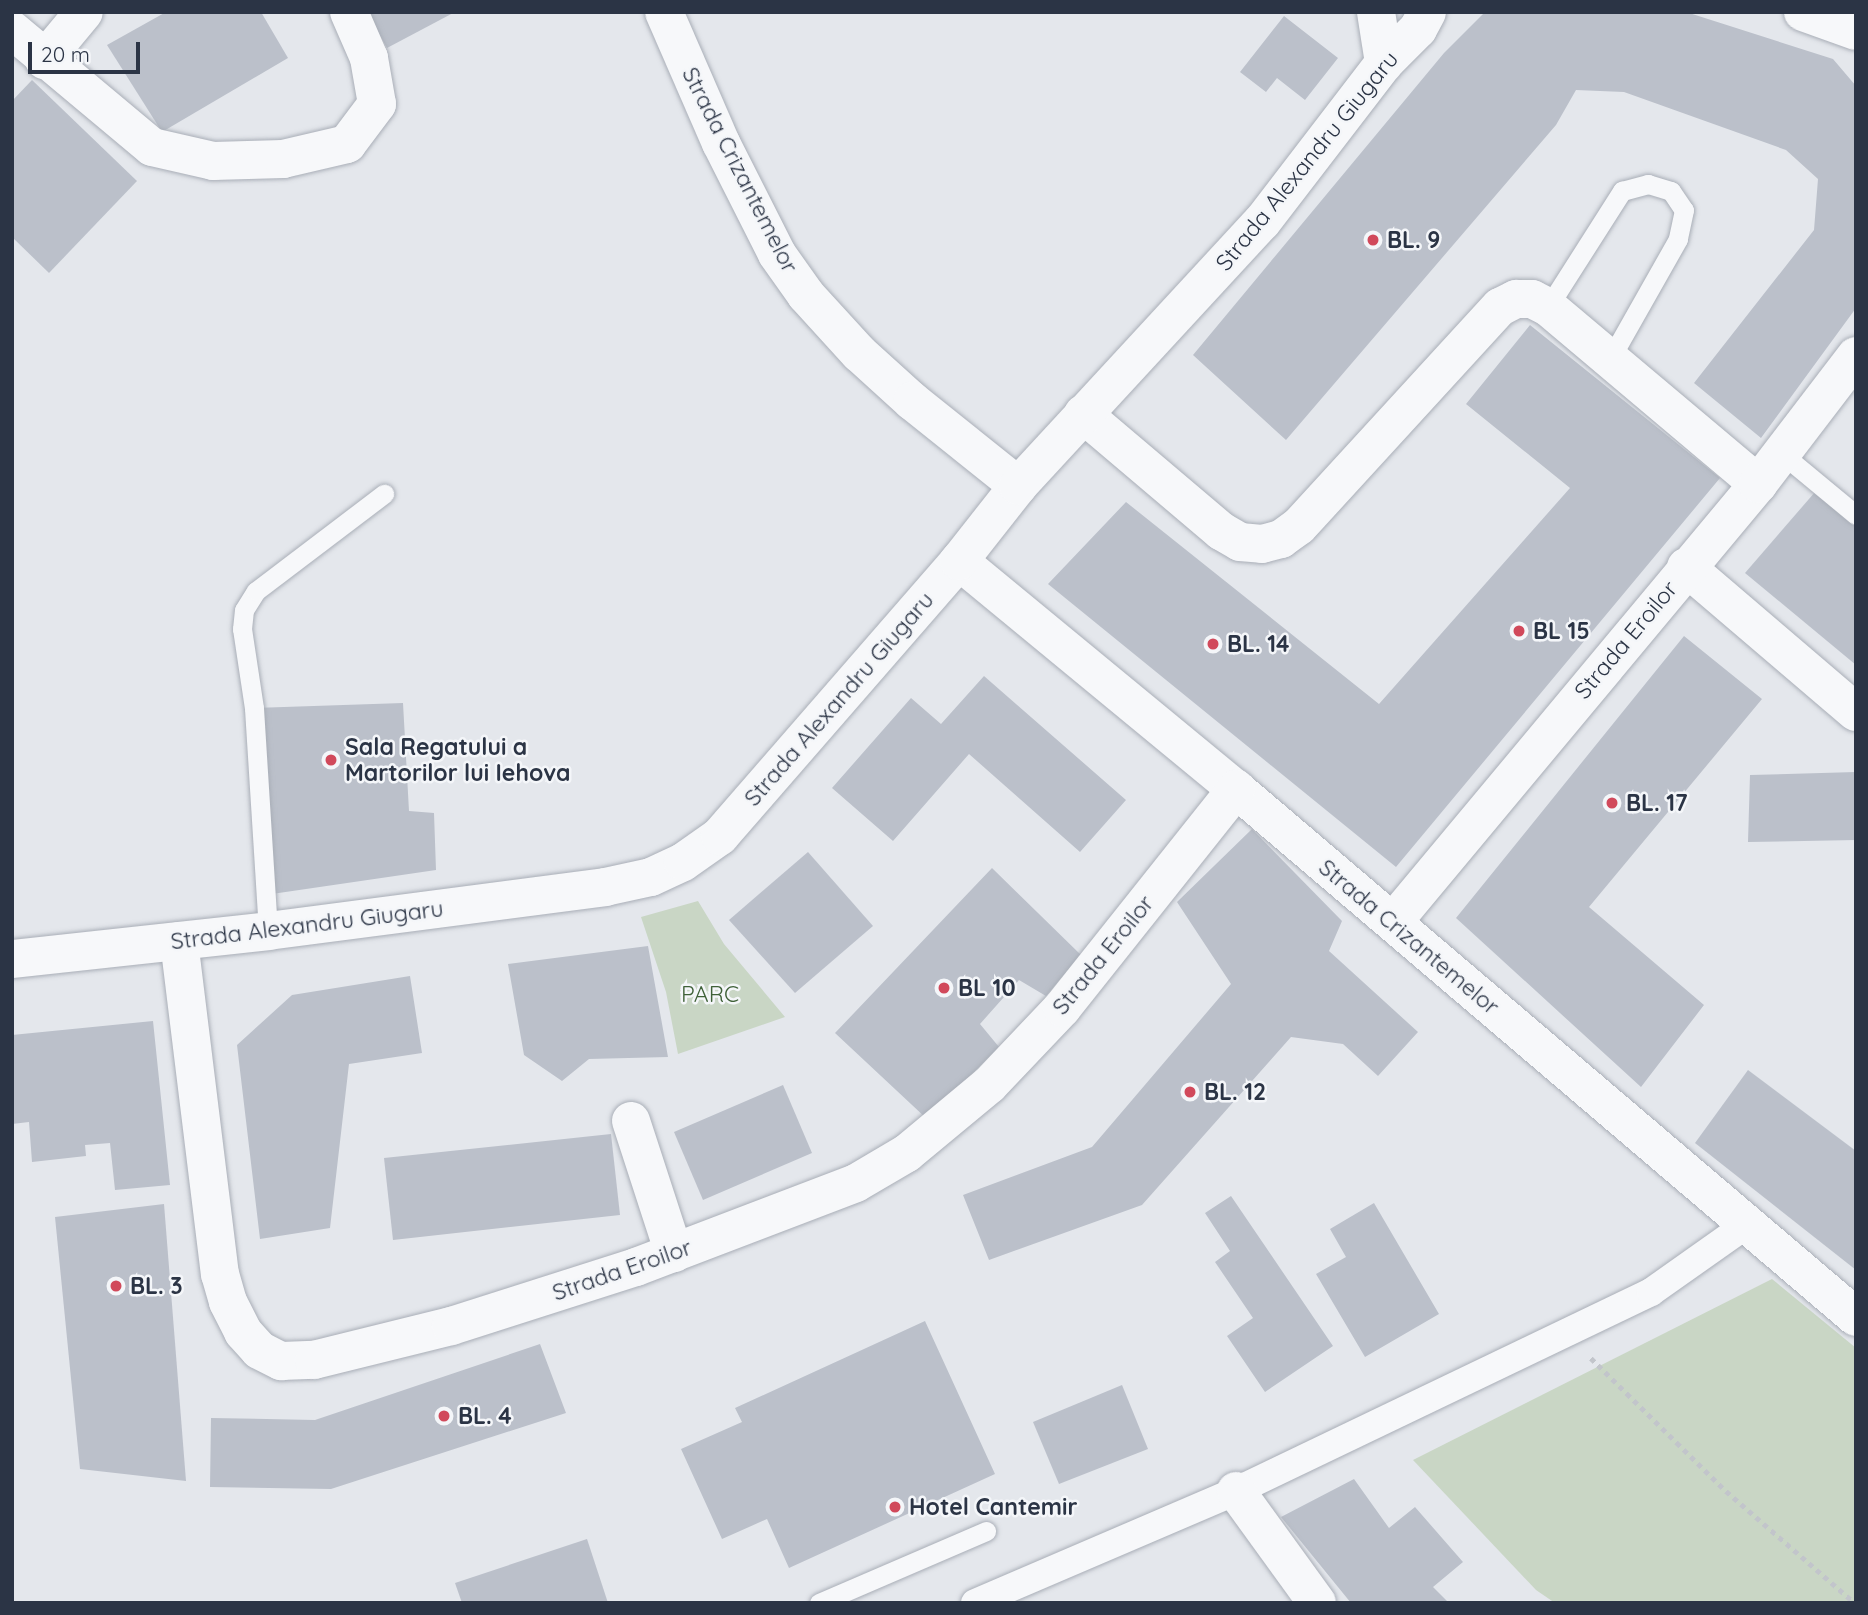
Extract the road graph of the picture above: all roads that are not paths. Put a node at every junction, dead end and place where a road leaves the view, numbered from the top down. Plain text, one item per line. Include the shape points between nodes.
1 (84, 12) edge
2 (349, 12) edge
3 (664, 12) edge
4 (1376, 12) edge
5 (1427, 12) edge
6 (1803, 12) edge
7 (12, 30) edge
8 (1856, 31) edge
9 (44, 60) junction
10 (1384, 63) junction
11 (1548, 307) junction
12 (1856, 356) edge
13 (1610, 359) junction
14 (1083, 414) junction
15 (1781, 453) junction
16 (1758, 484) junction
17 (1018, 486) junction
18 (384, 494) dead end
19 (1856, 515) edge
20 (959, 561) junction
21 (1686, 567) junction
22 (1856, 712) edge
23 (1236, 789) junction
24 (1393, 922) junction
25 (268, 931) junction
26 (179, 941) junction
27 (12, 959) edge
28 (631, 1121) dead end
29 (1746, 1225) junction
30 (674, 1253) junction
31 (1856, 1317) edge
32 (1236, 1490) junction
33 (986, 1531) dead end
34 (819, 1603) edge
35 (975, 1603) edge
36 (1317, 1603) edge

1 - 9 street
2 - 9 street via 369,58 377,104 347,144 283,159 213,161 152,147
3 - 17 street, Strada Crizantemelor via 721,143 777,254 806,295 859,353 912,401
4 - 10 street
5 - 10 street, Strada Alexandru Giugaru via 1418,29
6 - 8 street
7 - 9 street
10 - 14 street, Strada Alexandru Giugaru via 1262,222
11 - 13 street
11 - 13 lane via 1622,191 1648,184 1671,191 1684,210 1678,239
11 - 14 street via 1532,299 1516,299 1500,307 1299,526 1281,539 1262,544 1240,542 1221,531
12 - 15 street, Strada Eroilor
13 - 16 street
14 - 17 street, Strada Alexandru Giugaru
15 - 16 street, Strada Eroilor
15 - 19 lane
16 - 21 street, Strada Eroilor
17 - 20 street, Strada Alexandru Giugaru
18 - 25 lane via 256,591 244,610
20 - 23 street, Strada Crizantemelor
20 - 25 street, Strada Alexandru Giugaru via 720,836 683,862 651,877 605,887
21 - 22 street
21 - 24 street, Strada Eroilor
23 - 24 street, Strada Crizantemelor
23 - 30 street, Strada Eroilor via 1062,1008 989,1085 907,1153 856,1183
24 - 29 street, Strada Crizantemelor
25 - 26 street, Strada Alexandru Giugaru
26 - 27 street, Strada Alexandru Giugaru
26 - 30 street, Strada Eroilor via 220,1274 228,1303 259,1350 281,1361 314,1360 452,1326
28 - 30 street
29 - 31 street, Strada Crizantemelor
29 - 32 street via 1651,1292
32 - 35 street
32 - 36 street
33 - 34 lane

